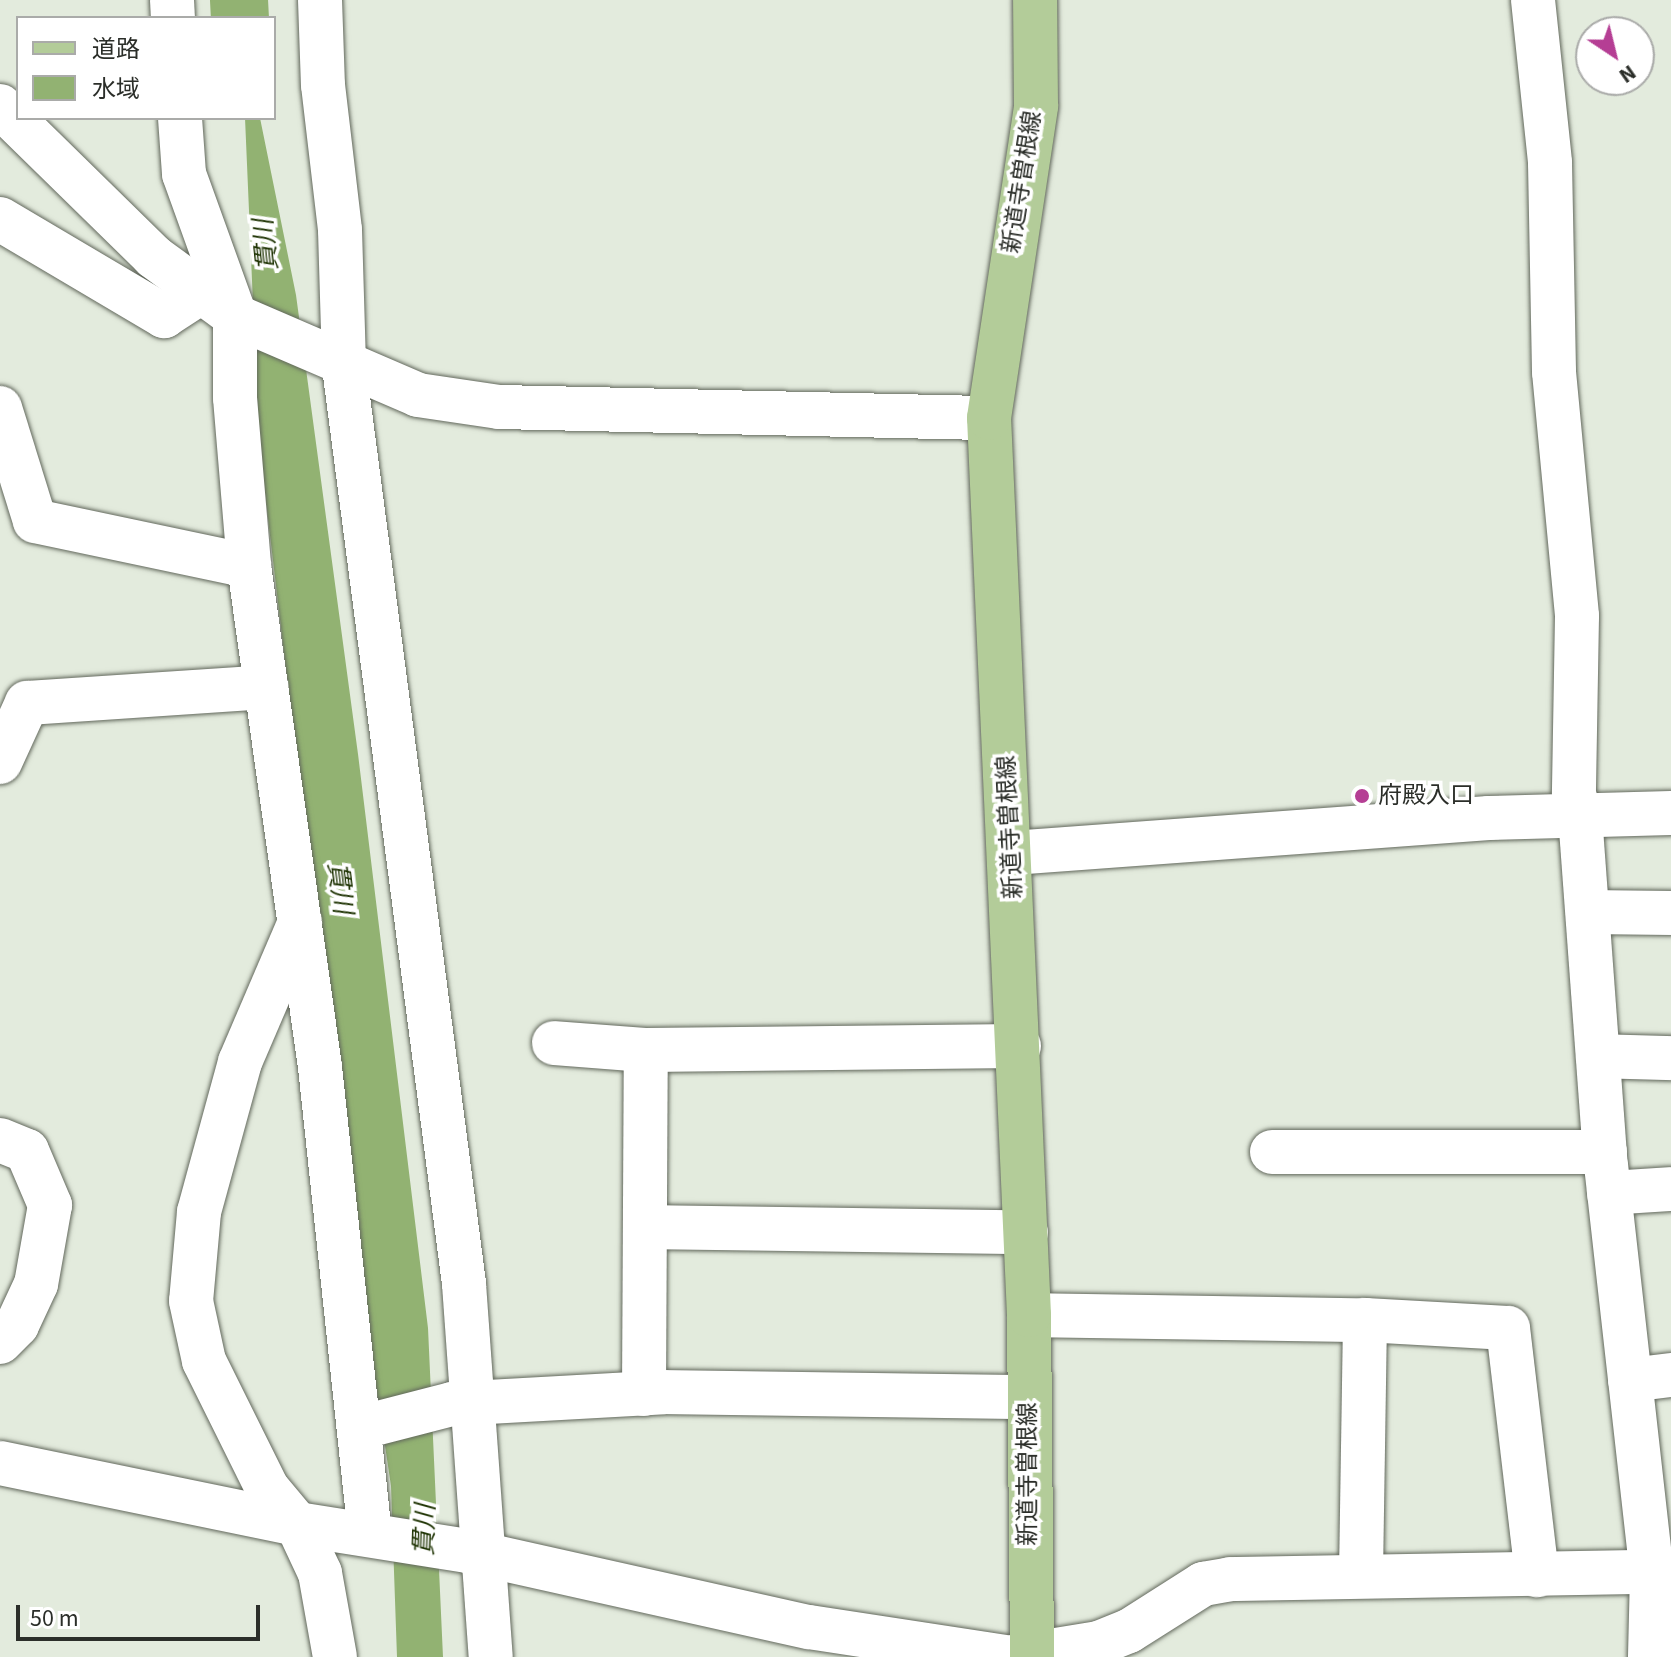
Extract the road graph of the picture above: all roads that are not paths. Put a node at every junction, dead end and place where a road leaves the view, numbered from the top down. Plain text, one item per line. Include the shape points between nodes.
1 (320, 0) edge
2 (1035, 0) edge
3 (1533, 0) edge
4 (0, 106) edge
5 (180, 120) edge
6 (0, 219) edge
7 (218, 304) junction
8 (344, 367) junction
9 (0, 408) edge
10 (989, 418) junction
11 (249, 566) junction
12 (266, 687) junction
13 (13, 700) edge
14 (0, 762) edge
15 (1671, 813) edge
16 (1580, 815) junction
17 (1012, 853) junction
18 (1588, 912) junction
19 (1671, 913) edge
20 (300, 922) junction
21 (554, 1043) dead end
22 (1019, 1046) junction
23 (646, 1050) junction
24 (1598, 1056) junction
25 (1671, 1058) edge
26 (0, 1140) edge
27 (1272, 1152) dead end
28 (1607, 1172) junction
29 (1671, 1189) edge
30 (645, 1227) junction
31 (1026, 1232) junction
32 (1029, 1315) junction
33 (1365, 1320) junction
34 (0, 1342) edge
35 (1651, 1378) edge
36 (644, 1394) junction
37 (1029, 1397) junction
38 (462, 1405) junction
39 (364, 1425) junction
40 (0, 1463) edge
41 (297, 1524) junction
42 (380, 1535) junction
43 (474, 1553) junction
44 (1662, 1572) edge
45 (1361, 1574) junction
46 (1537, 1575) junction
47 (335, 1657) edge
48 (491, 1657) edge
49 (1004, 1657) edge
50 (1013, 1657) edge
51 (1032, 1657) edge
52 (1650, 1657) edge

1 - 8 street via 323,85 340,230
2 - 10 main road, 新道寺曽根線 via 1036,106
3 - 16 street via 1550,163 1554,372 1577,616 1574,794
4 - 7 street via 154,257
5 - 7 street via 184,174
6 - 7 street via 164,316
7 - 8 street
7 - 11 street via 235,398
8 - 10 street via 418,395 499,407
8 - 38 street via 464,1284
9 - 11 street via 35,521
10 - 17 main road, 新道寺曽根線
11 - 12 street
12 - 13 street
12 - 20 street
13 - 14 street
15 - 16 street
16 - 17 street
16 - 18 street
17 - 22 main road, 新道寺曽根線
18 - 19 street
18 - 24 street
20 - 39 street
20 - 41 street via 240,1062 199,1212 191,1301 204,1361 267,1488
21 - 23 street
22 - 23 street
22 - 31 main road, 新道寺曽根線
23 - 30 street
24 - 25 street
24 - 28 street
26 - 34 street via 27,1151 50,1205 36,1284 17,1325
27 - 28 street
28 - 29 street
28 - 35 street
30 - 31 street
30 - 36 street
31 - 32 main road, 新道寺曽根線
32 - 33 street
32 - 37 main road, 新道寺曽根線
33 - 45 street
33 - 46 street via 1508,1328
35 - 44 street
36 - 37 street
36 - 38 street
37 - 51 main road, 新道寺曽根線
38 - 39 street
38 - 43 street
39 - 42 street
40 - 41 street
41 - 42 street
41 - 47 street via 320,1573
42 - 43 street
43 - 48 street
43 - 49 street via 809,1627
44 - 46 street
44 - 52 street
45 - 46 street
45 - 51 street via 1203,1584 1129,1631
50 - 51 street

